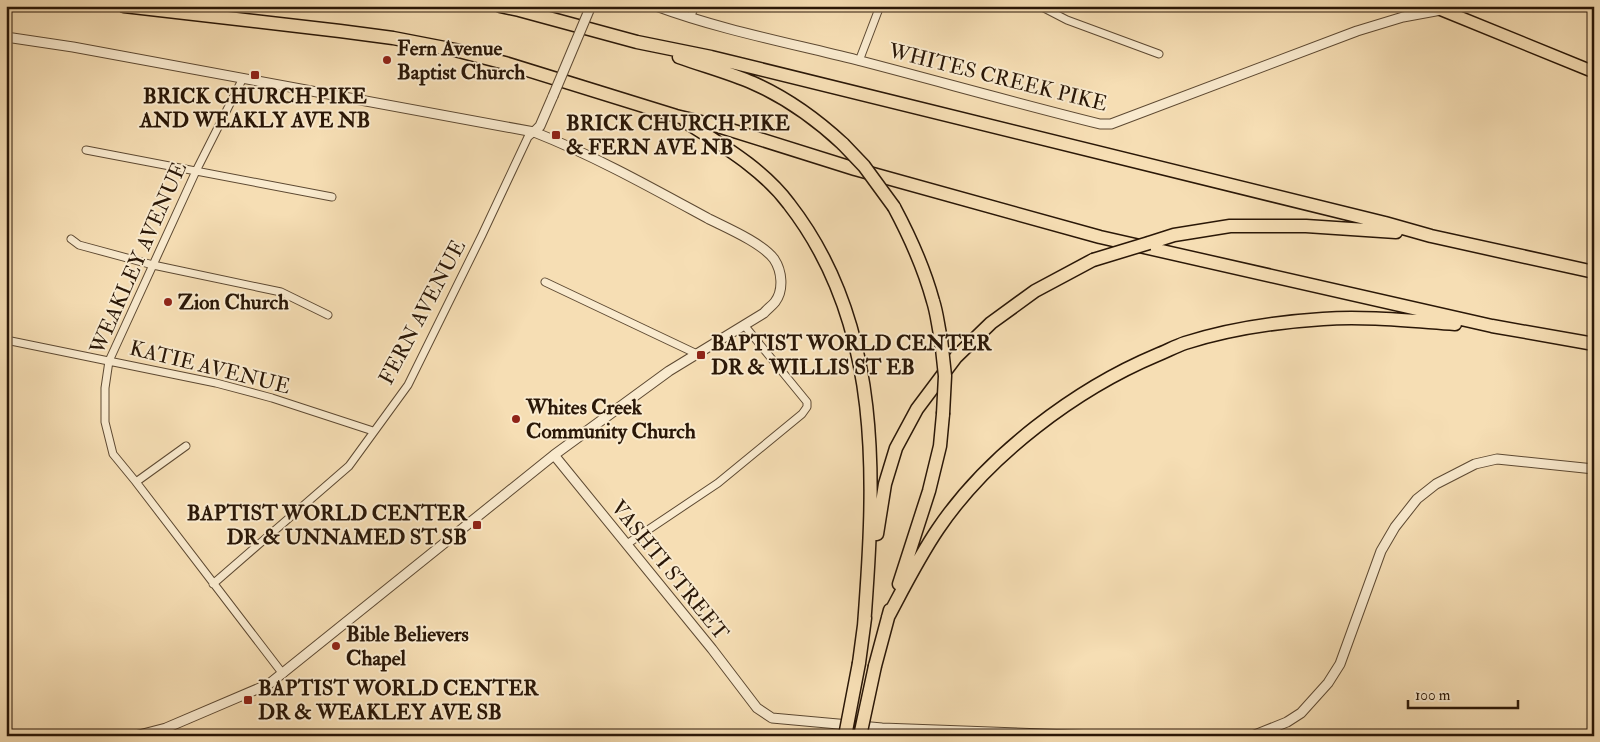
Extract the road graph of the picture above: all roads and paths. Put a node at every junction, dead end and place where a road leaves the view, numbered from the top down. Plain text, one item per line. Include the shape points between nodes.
1 (124, 6) edge
2 (500, 6) edge
3 (656, 6) edge
4 (695, 6) edge
5 (880, 6) edge
6 (1040, 6) edge
7 (590, 7) edge
8 (1436, 8) edge
9 (690, 18) junction
10 (6, 38) edge
11 (637, 42) junction
12 (1159, 54) dead end
13 (859, 60) junction
14 (1594, 72) edge
15 (243, 78) junction
16 (676, 116) junction
17 (534, 132) junction
18 (86, 150) dead end
19 (196, 171) junction
20 (332, 196) dead end
21 (1431, 236) junction
22 (71, 239) dead end
23 (153, 265) junction
24 (1594, 272) edge
25 (545, 282) dead end
26 (328, 316) dead end
27 (744, 325) junction
28 (1492, 326) junction
29 (6, 340) edge
30 (1594, 344) edge
31 (697, 354) junction
32 (109, 361) junction
33 (374, 432) junction
34 (186, 446) dead end
35 (554, 455) junction
36 (1594, 469) edge
37 (136, 482) junction
38 (627, 544) junction
39 (214, 584) junction
40 (888, 617) junction
41 (864, 626) junction
42 (283, 674) junction
43 (135, 736) edge
44 (846, 736) edge
45 (860, 736) edge
46 (1096, 736) edge
47 (1252, 736) edge

1 - 16 highway via 420,43 505,63
2 - 11 highway
3 - 9 street, WHITES CREEK PIKE
4 - 9 street
5 - 13 street
6 - 12 street via 1064,19
7 - 17 street, FERN AVENUE, bridge via 540,126
8 - 13 street, WHITES CREEK PIKE via 1358,31 1111,124 1062,115
8 - 14 main road
9 - 13 street, WHITES CREEK PIKE
10 - 15 street
11 - 21 highway via 711,57
11 - 40 highway, bridge via 752,83 791,102 817,120 864,166 894,207 909,235 934,302 945,376 943,414 940,446 929,491
15 - 17 street
15 - 19 street, WEAKLEY AVENUE
16 - 28 highway via 854,169 1100,236
16 - 41 highway via 760,173 789,204 836,282 862,372 868,419 872,476 871,536
17 - 27 street via 565,144 769,253 780,270 781,289 776,301 764,313
17 - 33 street, FERN AVENUE via 528,137 408,385
18 - 19 street
19 - 20 street
19 - 23 street, WEAKLEY AVENUE
21 - 24 highway
21 - 41 highway, bridge via 1367,229 1230,226 1174,235 1094,260 1035,291 991,323 956,357 918,409 896,448 885,484
22 - 23 street via 78,245
23 - 26 street via 281,292
23 - 32 street, WEAKLEY AVENUE
25 - 31 street
27 - 31 street
27 - 38 street via 807,402 807,407 718,483
28 - 30 highway
28 - 40 highway via 1360,318 1278,323 1185,343 1140,362 1096,385 1051,415 1014,445 969,489 939,528
29 - 32 street, KATIE AVENUE
31 - 35 street
32 - 33 street, KATIE AVENUE via 272,398
32 - 37 street, WEAKLEY AVENUE via 105,422 113,454
33 - 39 street, FERN AVENUE via 349,466
34 - 37 street
35 - 38 street, VASHTI STREET
35 - 42 street
36 - 47 street via 1497,459 1475,464 1436,484 1417,499 1381,551 1340,664 1328,683 1305,711
37 - 39 street, WEAKLEY AVENUE
38 - 46 street, VASHTI STREET via 757,708 772,718 882,728
39 - 42 street, WEAKLEY AVENUE
40 - 45 highway, bridge
41 - 44 highway, bridge
42 - 43 street via 269,684 166,728

